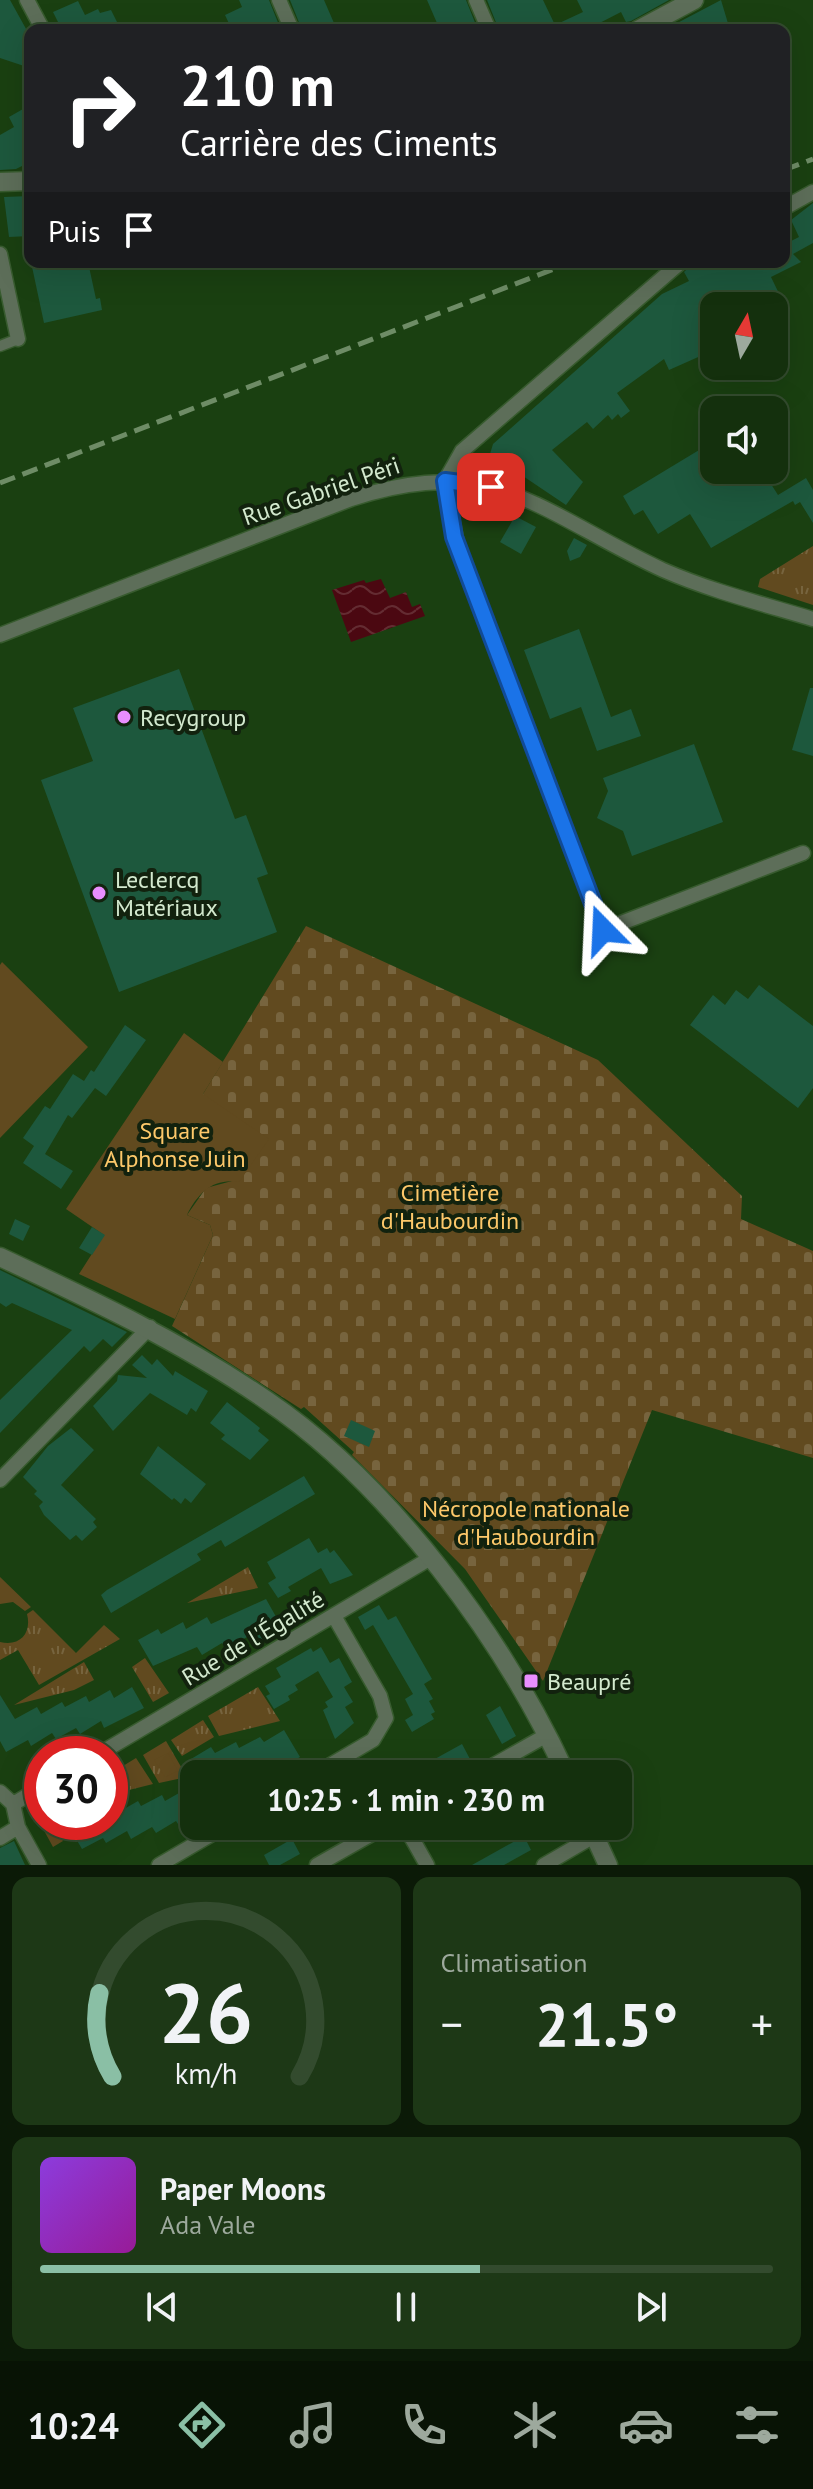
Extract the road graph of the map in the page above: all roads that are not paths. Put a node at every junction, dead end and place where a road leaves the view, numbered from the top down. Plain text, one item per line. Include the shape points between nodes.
1 (27, 0) edge
2 (279, 0) edge
3 (476, 0) edge
4 (694, 0) edge
5 (40, 24) edge
6 (289, 24) edge
7 (486, 24) edge
8 (654, 24) edge
9 (24, 181) edge
10 (0, 182) edge
11 (813, 192) edge
12 (790, 205) edge
13 (0, 254) edge
14 (674, 268) edge
15 (18, 339) joint
16 (0, 346) edge
17 (445, 481) junction
18 (813, 619) edge
19 (0, 635) edge
20 (803, 853) dead end
21 (0, 1257) edge
22 (150, 1327) junction
23 (0, 1480) edge
24 (429, 1559) junction
25 (334, 1616) junction
26 (547, 1735) junction
27 (128, 1737) edge
28 (339, 1760) edge
29 (503, 1760) edge
30 (559, 1760) edge
31 (0, 1792) edge
32 (24, 1798) edge
33 (13, 1804) junction
34 (18, 1827) junction
35 (0, 1838) edge
36 (202, 1840) edge
37 (361, 1840) edge
38 (413, 1840) edge
39 (579, 1840) edge
40 (596, 1840) edge
41 (39, 1865) edge
42 (159, 1865) edge
43 (317, 1865) edge
44 (427, 1865) edge
45 (544, 1865) edge
46 (608, 1865) edge

1 - 5 street
2 - 6 street
3 - 7 street
4 - 8 street
9 - 10 street
11 - 12 street
13 - 15 street
14 - 17 street via 462,451
15 - 16 street
17 - 18 street, Rue Gabriel Péri via 523,497 667,571
17 - 19 street, Rue Gabriel Péri via 410,483 351,499
17 - 20 street via 458,549 603,930
21 - 22 street
22 - 23 street
22 - 24 street via 267,1400 314,1439 394,1513
24 - 25 street, Rue de l'Égalité
24 - 26 street via 507,1667
25 - 27 street, Rue de l'Égalité
25 - 28 street via 380,1696 386,1718 373,1740
26 - 29 street
26 - 30 street
31 - 33 street
32 - 33 street
33 - 34 street
34 - 35 street
34 - 41 street
36 - 42 street
37 - 43 street
38 - 44 street
39 - 45 street
40 - 46 street

